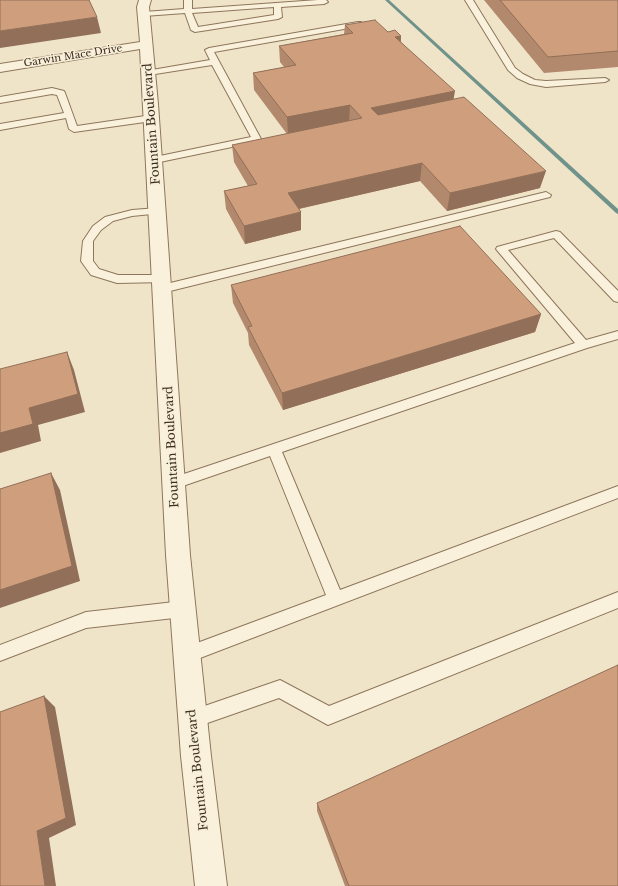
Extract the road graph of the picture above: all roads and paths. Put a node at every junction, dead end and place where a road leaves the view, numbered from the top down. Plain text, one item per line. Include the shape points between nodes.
1 (188, 0) edge
2 (322, 0) edge
3 (469, 0) edge
4 (143, 5) edge
5 (277, 5) junction
6 (188, 11) junction
7 (358, 24) edge
8 (147, 44) junction
9 (215, 62) junction
10 (0, 68) edge
11 (149, 73) junction
12 (605, 80) dead end
13 (0, 100) edge
14 (69, 115) junction
15 (152, 118) junction
16 (0, 127) edge
17 (155, 160) junction
18 (546, 195) dead end
19 (158, 211) junction
20 (162, 284) junction
21 (618, 298) edge
22 (618, 335) edge
23 (583, 345) junction
24 (274, 449) junction
25 (174, 483) junction
26 (618, 492) edge
27 (336, 599) junction
28 (618, 600) edge
29 (183, 609) junction
30 (0, 653) edge
31 (187, 655) junction
32 (193, 719) junction
33 (211, 886) edge

1 - 6 lane
2 - 5 lane via 324,2
3 - 12 lane via 512,70 520,76 546,84
4 - 6 lane
4 - 8 street, Fountain Boulevard
5 - 6 lane
5 - 6 lane via 278,17 196,30
7 - 9 lane via 209,50
8 - 10 street, Garwin Mace Drive
8 - 11 street, Fountain Boulevard
9 - 11 lane
9 - 17 lane via 256,139
11 - 15 street, Fountain Boulevard
13 - 14 lane via 52,91 61,93
14 - 15 lane via 74,129
14 - 16 lane
15 - 17 street, Fountain Boulevard
17 - 19 street, Fountain Boulevard
18 - 20 lane
19 - 20 street, Fountain Boulevard
19 - 20 lane via 109,219 97,228 88,242 87,261 96,272 118,279
20 - 25 street, Fountain Boulevard
21 - 23 lane via 556,234 501,249
22 - 23 lane
23 - 24 lane
24 - 25 lane
24 - 27 lane
25 - 29 street, Fountain Boulevard
26 - 27 lane
27 - 31 lane
28 - 32 lane via 328,716 280,688
29 - 30 lane via 86,620
29 - 31 street, Fountain Boulevard
31 - 32 street, Fountain Boulevard
32 - 33 street, Fountain Boulevard

